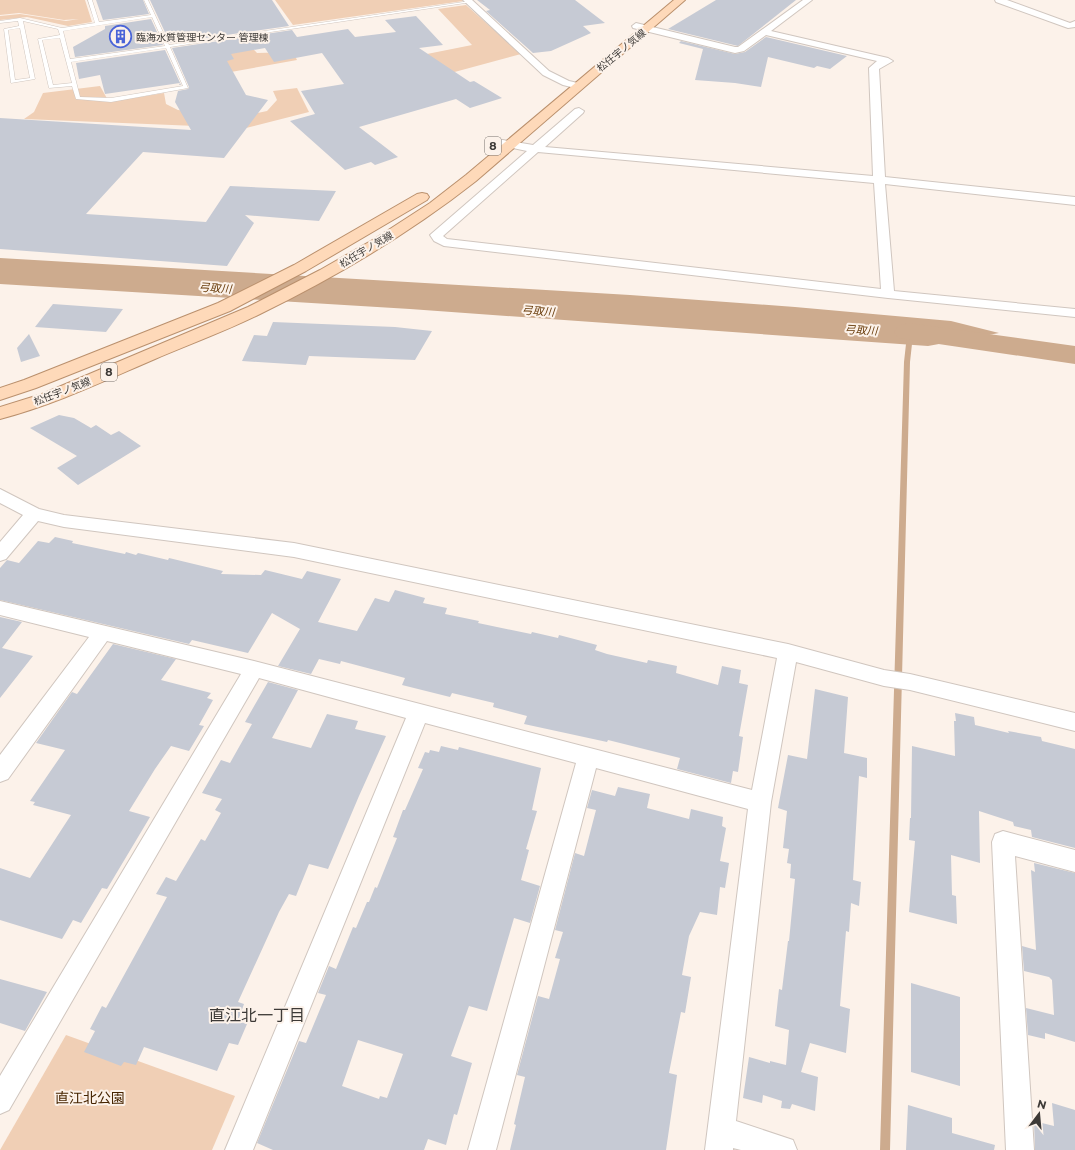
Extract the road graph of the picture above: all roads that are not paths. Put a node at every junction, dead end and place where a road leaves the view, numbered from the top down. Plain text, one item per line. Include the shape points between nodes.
1 (90, 0) edge
2 (146, 0) edge
3 (668, 0) edge
4 (680, 0) edge
5 (808, 0) edge
6 (999, 0) edge
7 (468, 1) edge
8 (153, 16) junction
9 (20, 19) junction
10 (0, 22) edge
11 (98, 24) junction
12 (1075, 24) edge
13 (21, 27) junction
14 (642, 27) junction
15 (60, 30) junction
16 (763, 32) junction
17 (62, 36) junction
18 (168, 47) junction
19 (69, 61) junction
20 (74, 84) junction
21 (572, 84) junction
22 (579, 111) dead end
23 (497, 142) junction
24 (511, 145) junction
25 (536, 149) junction
26 (879, 180) junction
27 (1075, 201) edge
28 (888, 294) junction
29 (1075, 313) edge
30 (0, 394) edge
31 (0, 413) edge
32 (0, 495) edge
33 (34, 514) junction
34 (0, 554) edge
35 (0, 608) edge
36 (103, 633) junction
37 (788, 652) junction
38 (254, 669) junction
39 (419, 712) junction
40 (1075, 722) edge
41 (588, 757) junction
42 (0, 772) edge
43 (760, 802) junction
44 (1075, 861) edge
45 (0, 1101) edge
46 (720, 1140) edge
47 (239, 1150) edge
48 (482, 1150) edge
49 (782, 1150) edge
50 (1020, 1150) edge

1 - 11 lane
2 - 8 lane
3 - 14 main road, 松任宇ノ気線 / 8
4 - 14 main road, 松任宇ノ気線 / 8
5 - 16 street
6 - 12 street via 1072,26
7 - 18 lane
7 - 21 street via 546,73
8 - 11 lane
8 - 18 lane
9 - 10 lane
9 - 13 lane
9 - 15 lane
11 - 15 lane
13 - 13 lane via 33,79 13,82 6,29
14 - 16 street via 735,50 741,49
14 - 21 main road, 松任宇ノ気線 / 8
15 - 17 lane
16 - 26 street via 888,61 874,68
17 - 19 lane
17 - 20 lane via 40,39 51,87
18 - 19 lane
18 - 20 lane via 186,87 111,100 78,98
19 - 20 lane
21 - 23 main road, 松任宇ノ気線 / 8
21 - 24 main road, 松任宇ノ気線 / 8
22 - 25 street
23 - 24 street
23 - 30 main road, 松任宇ノ気線 / 8 via 435,189 300,268 224,308
24 - 25 street
24 - 31 main road, 松任宇ノ気線 / 8 via 435,206 381,241 254,311 48,398
25 - 26 street
25 - 28 street via 436,235 438,238 444,242
26 - 27 street
26 - 28 street
28 - 29 street
32 - 33 street
33 - 34 street
33 - 37 street via 64,521 294,550
35 - 36 street
36 - 38 street
36 - 42 street
37 - 40 street via 884,678
37 - 43 street
38 - 39 street
38 - 45 street
39 - 41 street
39 - 47 street
41 - 43 street
41 - 48 street
43 - 46 street
44 - 50 street via 1004,842
46 - 49 street

